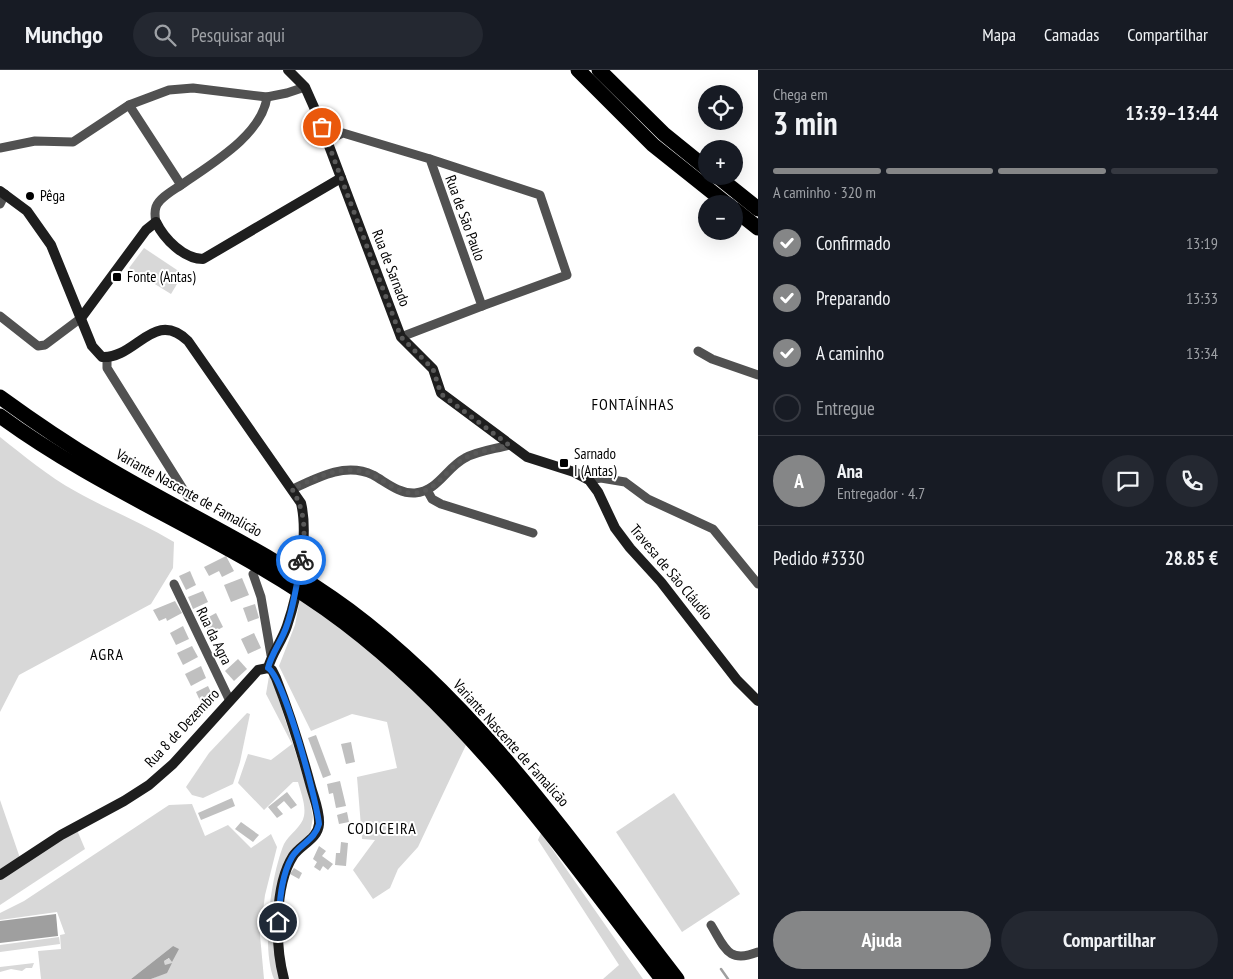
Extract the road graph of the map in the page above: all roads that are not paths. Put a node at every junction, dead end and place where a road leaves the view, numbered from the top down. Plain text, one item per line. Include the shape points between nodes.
1 (288, 70) edge
2 (578, 70) edge
3 (599, 70) edge
4 (305, 87) junction
5 (267, 97) junction
6 (129, 105) junction
7 (328, 140) junction
8 (0, 148) edge
9 (430, 159) junction
10 (698, 162) edge
11 (341, 178) junction
12 (182, 185) junction
13 (729, 185) edge
14 (3, 193) edge
15 (716, 195) edge
16 (0, 204) edge
17 (758, 208) edge
18 (743, 216) edge
19 (156, 222) junction
20 (758, 228) edge
21 (482, 306) junction
22 (0, 316) edge
23 (81, 318) junction
24 (401, 337) junction
25 (698, 351) dead end
26 (107, 358) junction
27 (758, 375) edge
28 (0, 397) edge
29 (0, 416) edge
30 (509, 445) junction
31 (589, 480) junction
32 (292, 489) junction
33 (427, 490) junction
34 (188, 497) dead end
35 (533, 533) dead end
36 (253, 574) dead end
37 (174, 584) dead end
38 (758, 584) edge
39 (271, 655) junction
40 (268, 668) junction
41 (230, 699) junction
42 (758, 701) edge
43 (0, 875) edge
44 (711, 925) dead end
45 (758, 952) edge
46 (284, 979) edge
47 (662, 979) edge
48 (677, 979) edge

1 - 4 street, Rua de Sarnado
2 - 15 highway via 652,145
3 - 10 highway via 664,134
4 - 5 street
4 - 7 street, Rua de Sarnado
5 - 6 street via 185,89 160,92
5 - 12 street via 265,110 247,134
6 - 8 street via 73,142 35,141
6 - 12 street
7 - 9 street via 343,133
7 - 11 street, Rua de Sarnado
9 - 21 street, Rua de São Paulo
9 - 21 street via 540,195 567,275
11 - 19 street via 203,259 193,259 184,254
11 - 24 street, Rua de Sarnado
12 - 19 street via 156,206
13 - 17 highway
14 - 16 street
14 - 23 street via 28,211 51,245
18 - 20 highway
19 - 23 street via 146,230
21 - 24 street
22 - 23 street via 38,346 45,345
23 - 26 street via 92,346
24 - 30 street, Rua de Sarnado via 433,369 441,394
25 - 27 street
26 - 32 street via 165,329 178,331
26 - 34 street via 107,368
28 - 48 highway, Variante Nascente de Famalicão via 103,466 286,568 349,610 382,637 478,728 541,801
29 - 47 highway, Variante Nascente de Famalicão via 60,457 263,569 372,645 472,740 533,810
30 - 31 street via 527,457
30 - 33 street via 465,458
31 - 38 street via 601,478 625,482 648,500 713,529
31 - 42 street, Travesa de São Cláudio via 614,528 661,582 737,680
32 - 33 street via 332,472 353,469 372,475 396,489 414,493
32 - 39 street via 304,515 303,549 290,616
33 - 35 street via 432,499 441,504
36 - 39 street via 261,597
37 - 41 street, Rua da Agra
39 - 40 street
40 - 41 street, Rua 8 de Dezembro via 258,670
40 - 46 street via 276,678 296,732 319,824 311,839 297,850 286,871 278,922 278,950
41 - 43 street, Rua 8 de Dezembro via 173,764 149,785 61,835
44 - 45 street via 728,953 745,957

